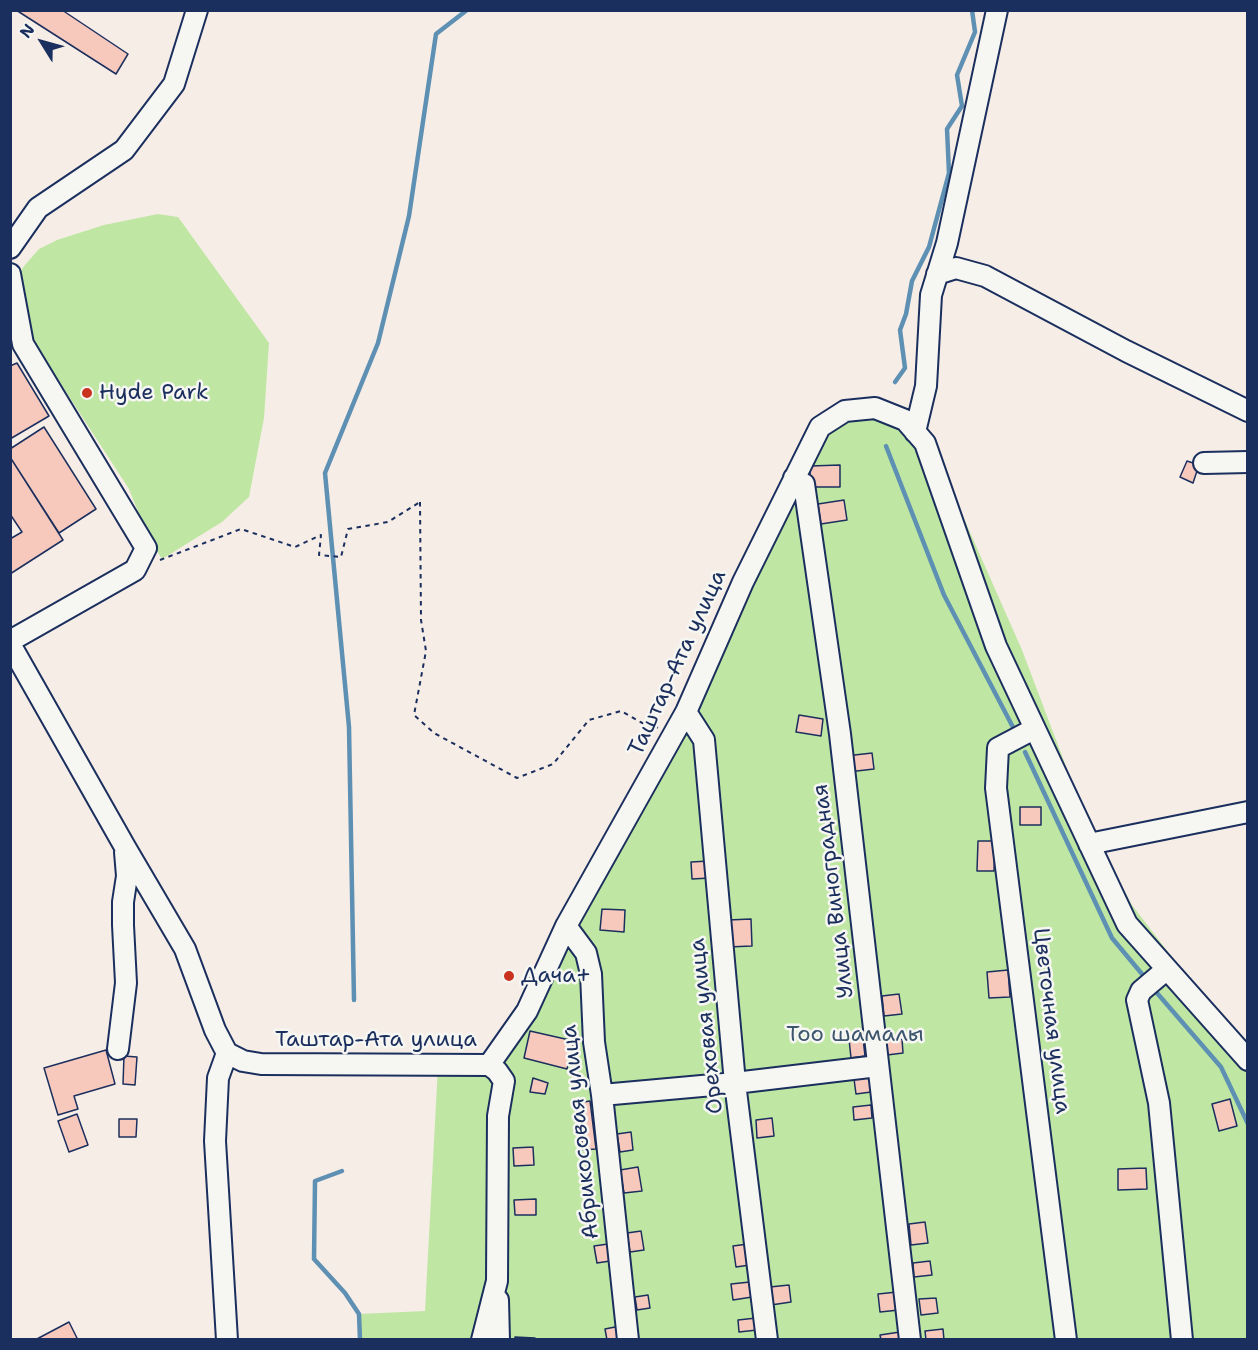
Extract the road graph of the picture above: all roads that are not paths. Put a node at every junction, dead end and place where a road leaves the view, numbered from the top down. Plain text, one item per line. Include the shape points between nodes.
1 (197, 10) edge
2 (997, 10) edge
3 (10, 248) edge
4 (10, 274) edge
5 (938, 274) junction
6 (1248, 411) edge
7 (915, 432) junction
8 (1248, 462) edge
9 (1204, 463) dead end
10 (794, 478) junction
11 (10, 642) edge
12 (687, 712) junction
13 (1034, 729) junction
14 (1248, 812) edge
15 (1089, 844) junction
16 (124, 847) junction
17 (566, 926) junction
18 (1167, 969) junction
19 (118, 1049) dead end
20 (227, 1053) junction
21 (1248, 1060) edge
22 (489, 1065) junction
23 (878, 1066) junction
24 (735, 1083) junction
25 (602, 1095) junction
26 (497, 1281) junction
27 (227, 1340) edge
28 (482, 1340) edge
29 (500, 1340) edge
30 (628, 1340) edge
31 (767, 1340) edge
32 (910, 1340) edge
33 (1066, 1340) edge
34 (1182, 1340) edge

1 - 3 street via 174,84 124,150 38,208
2 - 5 street
4 - 11 street via 23,344 146,548 135,570
5 - 6 street via 956,268 985,276
5 - 7 street via 931,295 926,386
7 - 10 street, Таштар-Ата улица via 905,420 875,408 845,411 820,427
7 - 13 street, Таштар-Ата улица via 925,443 996,646
8 - 9 street
10 - 12 street, Таштар-Ата улица via 743,582
10 - 23 street, Улица Виноградная via 804,484 840,734
11 - 16 street
12 - 17 street, Таштар-Ата улица
12 - 24 street, Ореховая улица via 704,740
13 - 15 street, Таштар-Ата улица
13 - 33 street, Цветочная улица via 998,748 996,788
14 - 15 street
15 - 18 street, Таштар-Ата улица via 1127,924
16 - 19 street via 126,983
16 - 20 street via 184,949
17 - 22 street, Таштар-Ата улица via 527,1011
17 - 25 street, Абрикосовая улица via 589,963
18 - 21 street, Таштар-Ата улица
18 - 34 street via 1137,1000 1159,1103
20 - 22 street, Таштар-Ата улица via 261,1064
20 - 27 street via 218,1078 215,1141
22 - 26 street via 504,1081 498,1116
23 - 24 street
23 - 32 street, Улица Виноградная
24 - 25 street
24 - 31 street, Ореховая улица
25 - 30 street, Абрикосовая улица
26 - 28 street
26 - 29 street

